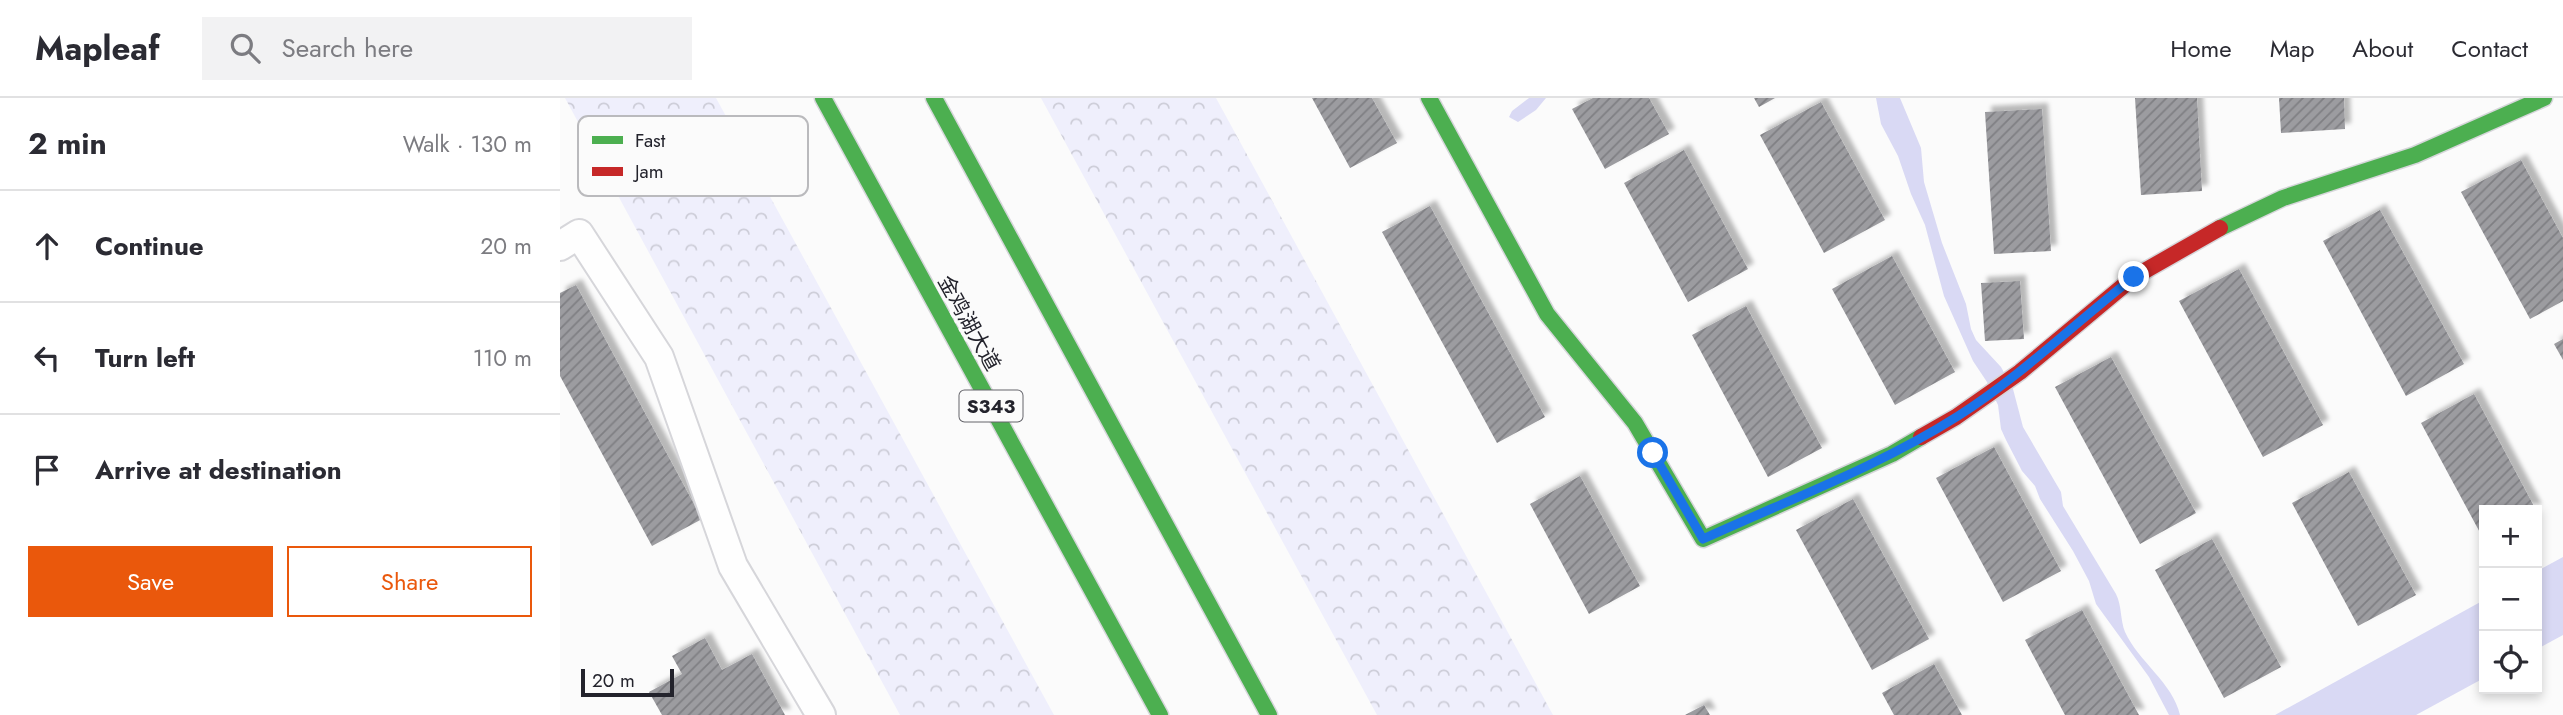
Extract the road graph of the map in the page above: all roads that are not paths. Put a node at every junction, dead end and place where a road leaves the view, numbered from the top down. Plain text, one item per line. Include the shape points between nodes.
1 (823, 98) edge
2 (934, 98) edge
3 (1429, 98) edge
4 (2544, 98) edge
5 (560, 246) edge
6 (821, 715) edge
7 (1160, 715) edge
8 (1269, 715) edge

1 - 7 street, 金鸡湖大道 / S343
2 - 8 street
3 - 4 street via 1547,314 1634,424 1703,539 1892,454 1974,405 2134,277 2226,224 2283,198 2415,155
5 - 6 street via 579,234 659,357 733,566

